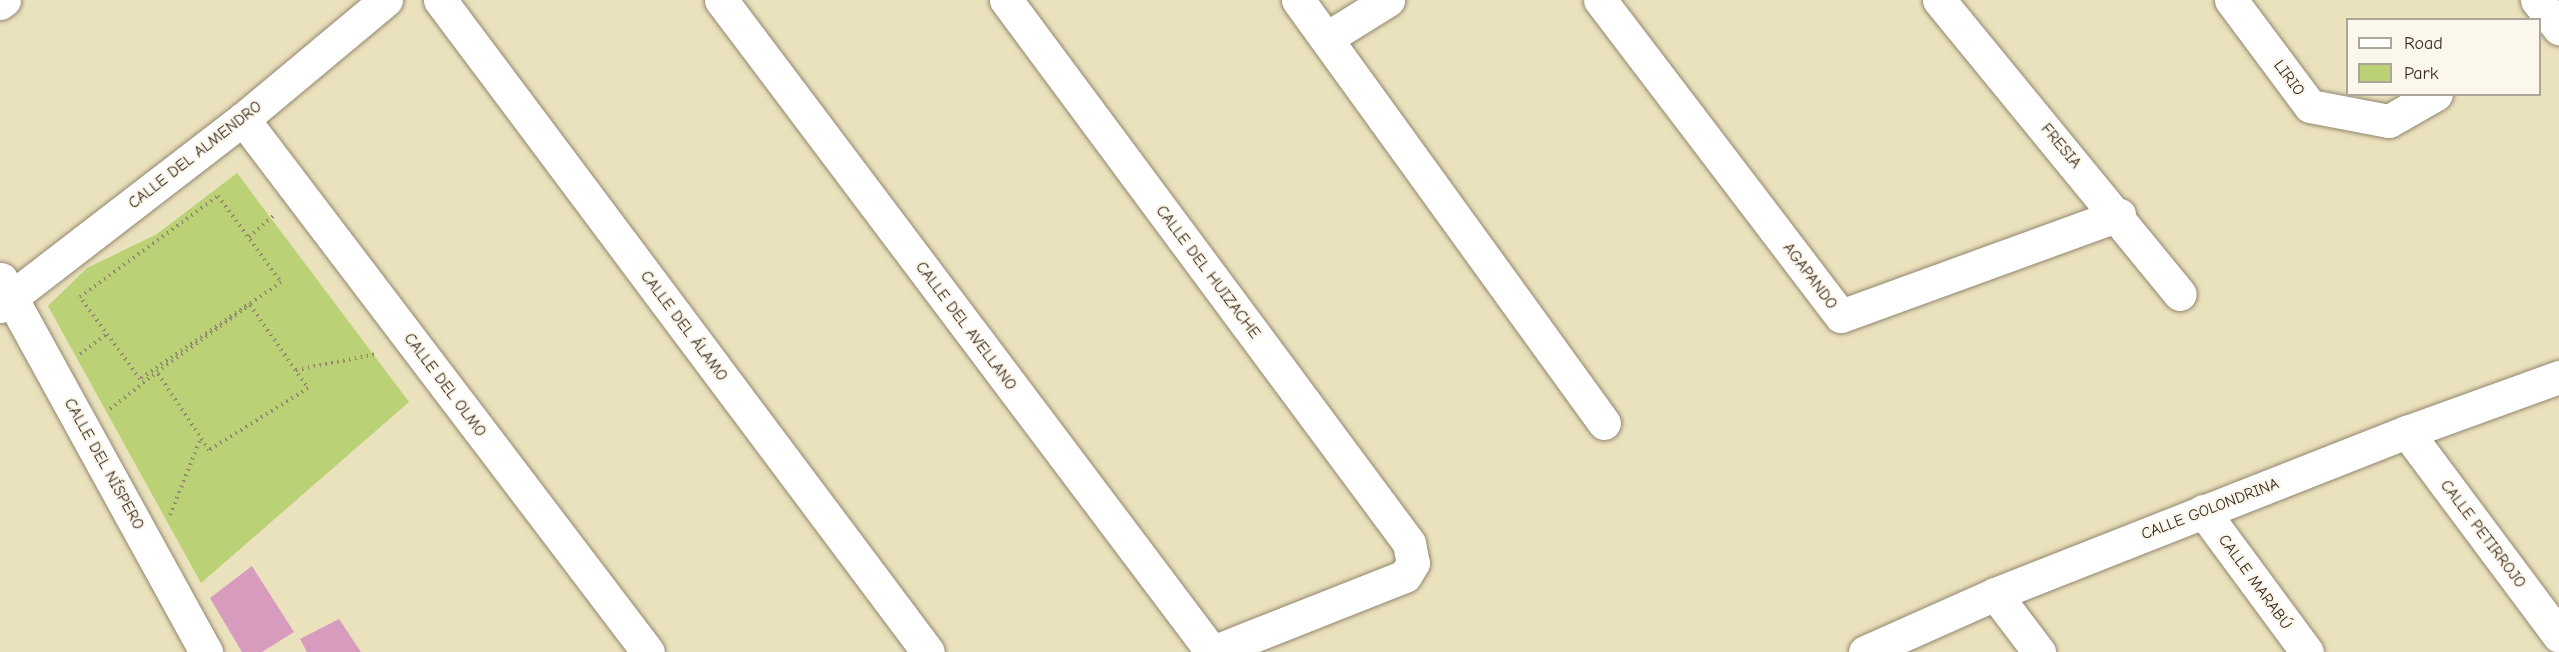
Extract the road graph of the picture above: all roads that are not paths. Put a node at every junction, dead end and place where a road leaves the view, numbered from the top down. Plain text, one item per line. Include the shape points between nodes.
1 (386, 0) edge
2 (440, 0) edge
3 (721, 0) edge
4 (1006, 0) edge
5 (1298, 0) edge
6 (1388, 0) edge
7 (1600, 0) edge
8 (1939, 0) edge
9 (2231, 0) edge
10 (2537, 0) edge
11 (2559, 27) edge
12 (2541, 36) edge
13 (1327, 38) junction
14 (2433, 96) edge
15 (243, 118) junction
16 (2119, 215) junction
17 (4, 293) edge
18 (2180, 294) dead end
19 (2559, 377) edge
20 (1604, 423) dead end
21 (2407, 432) junction
22 (2203, 511) junction
23 (1995, 594) junction
24 (2559, 636) edge
25 (206, 652) edge
26 (648, 652) edge
27 (928, 652) edge
28 (1212, 652) edge
29 (1865, 652) edge
30 (2039, 652) edge
31 (2307, 652) edge

1 - 15 street, CALLE DEL ALMENDRO
2 - 27 street, CALLE DEL ÁLAMO
3 - 28 street, CALLE DEL AVELLANO
4 - 28 street, CALLE DEL HUIZACHE via 1409,543 1413,563 1405,576
5 - 13 street
6 - 13 street
7 - 16 street, AGAPANDO via 1841,316
8 - 16 street, FRESIA
9 - 14 street, LIRIO via 2310,106 2389,121
10 - 11 street
11 - 12 street
13 - 20 street
15 - 17 street, CALLE DEL ALMENDRO
15 - 26 street, CALLE DEL OLMO
16 - 18 street, FRESIA
17 - 25 street, CALLE DEL NÍSPERO
19 - 21 street, CALLE GOLONDRINA
21 - 22 street, CALLE GOLONDRINA
21 - 24 street, CALLE PETIRROJO
22 - 23 street, CALLE GOLONDRINA
22 - 31 street, CALLE MARABÚ
23 - 29 street, CALLE GOLONDRINA
23 - 30 street

